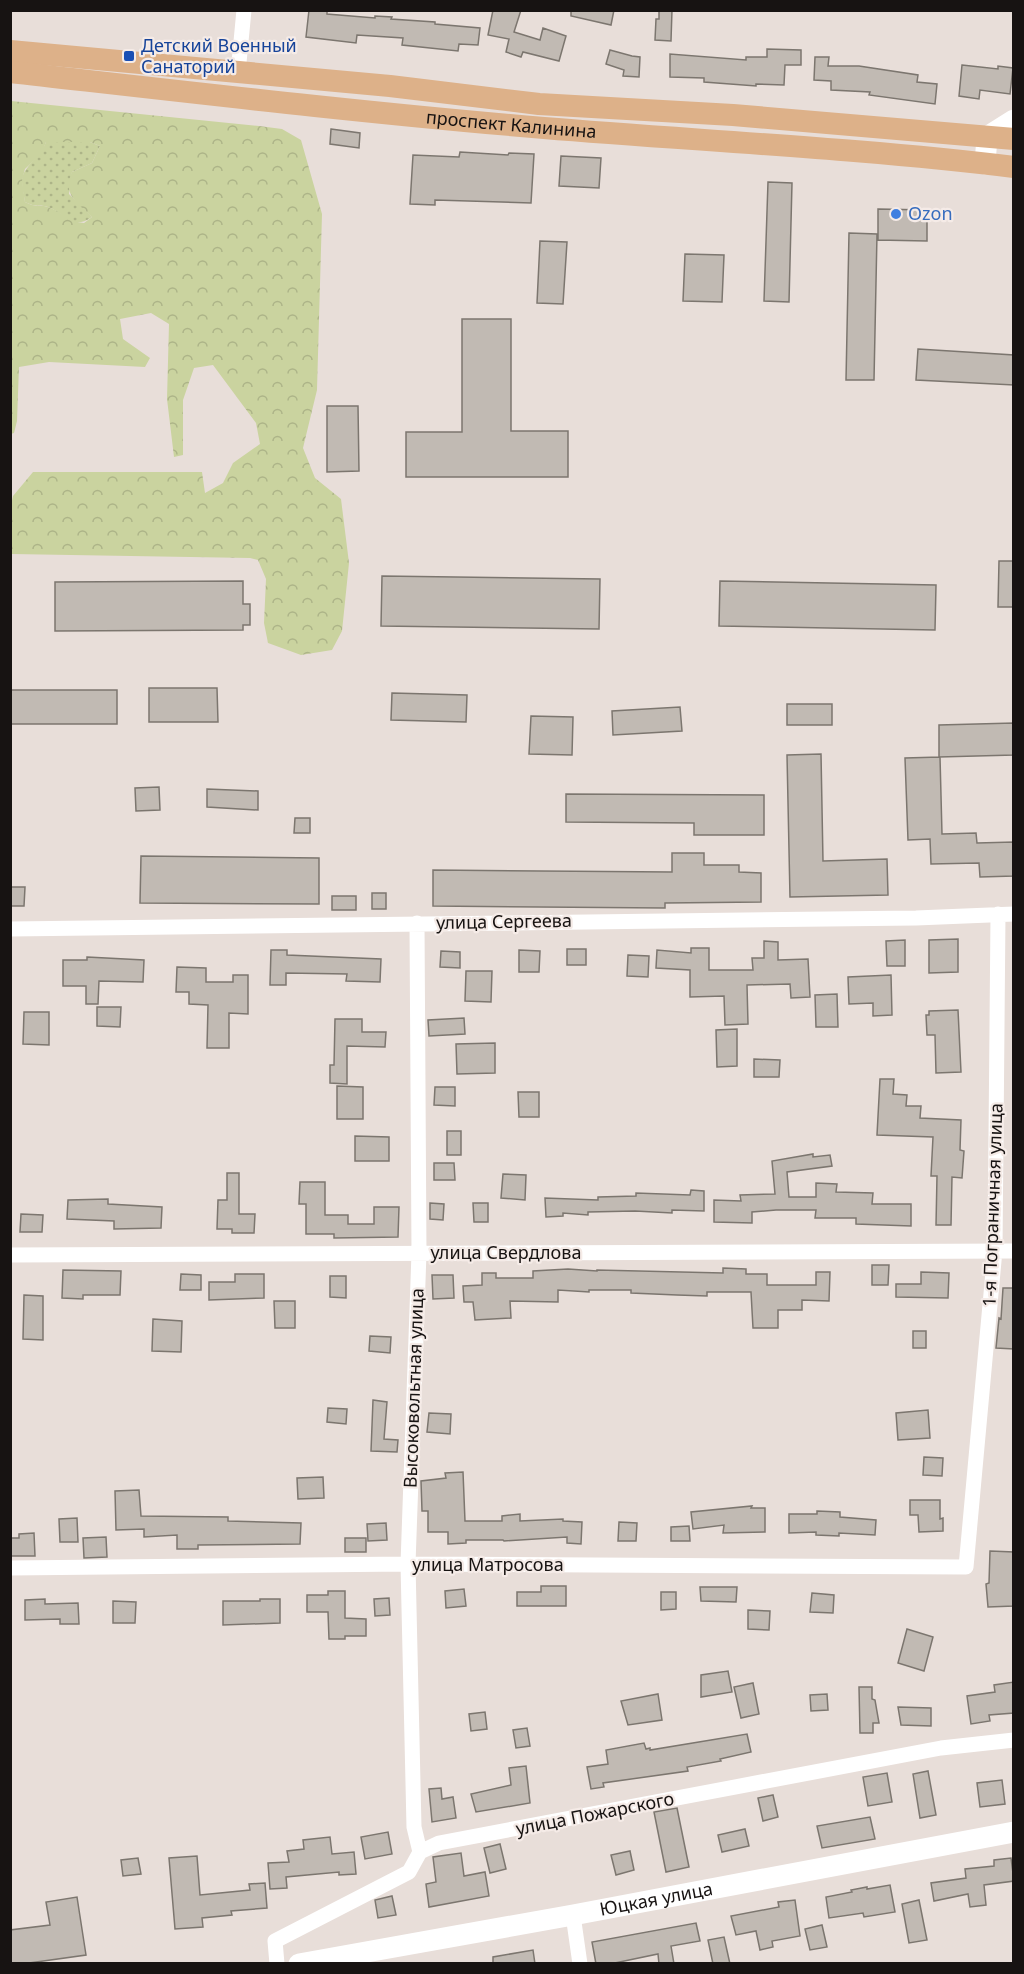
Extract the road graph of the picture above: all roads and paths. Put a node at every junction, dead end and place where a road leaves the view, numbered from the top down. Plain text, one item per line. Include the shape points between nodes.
1 (244, 10) edge
2 (10, 51) edge
3 (10, 72) edge
4 (238, 73) junction
5 (1014, 120) edge
6 (987, 136) junction
7 (1014, 140) edge
8 (985, 164) junction
9 (1014, 167) edge
10 (1006, 914) edge
11 (417, 923) junction
12 (10, 929) edge
13 (1004, 1251) edge
14 (420, 1253) junction
15 (10, 1255) edge
16 (408, 1564) junction
17 (966, 1567) joint
18 (10, 1568) edge
19 (1014, 1740) edge
20 (1014, 1832) edge
21 (420, 1852) junction
22 (573, 1915) junction
23 (277, 1964) edge
24 (299, 1964) edge
25 (580, 1964) edge

1 - 4 street
2 - 4 main road, проспект Калинина
3 - 8 main road, проспект Калинина via 390,114
4 - 6 main road, проспект Калинина via 539,104
5 - 6 main road
6 - 7 main road, проспект Калинина
6 - 8 main road
8 - 9 main road, проспект Калинина
10 - 11 street, улица Сергеева
10 - 13 street, 1-я Пограничная улица
11 - 12 street, улица Сергеева
11 - 14 street, Высоковольтная улица
13 - 14 street, улица Свердлова
13 - 17 street, 1-я Пограничная улица
14 - 15 street, улица Свердлова
14 - 16 street, Высоковольтная улица
16 - 17 street, улица Матросова
16 - 18 street, улица Матросова
16 - 21 street, Высоковольтная улица via 414,1827
19 - 21 street, улица Пожарского via 941,1748 439,1843
20 - 22 main road, Юцкая улица
21 - 23 street via 409,1872 275,1941
22 - 24 main road, Юцкая улица
22 - 25 street

